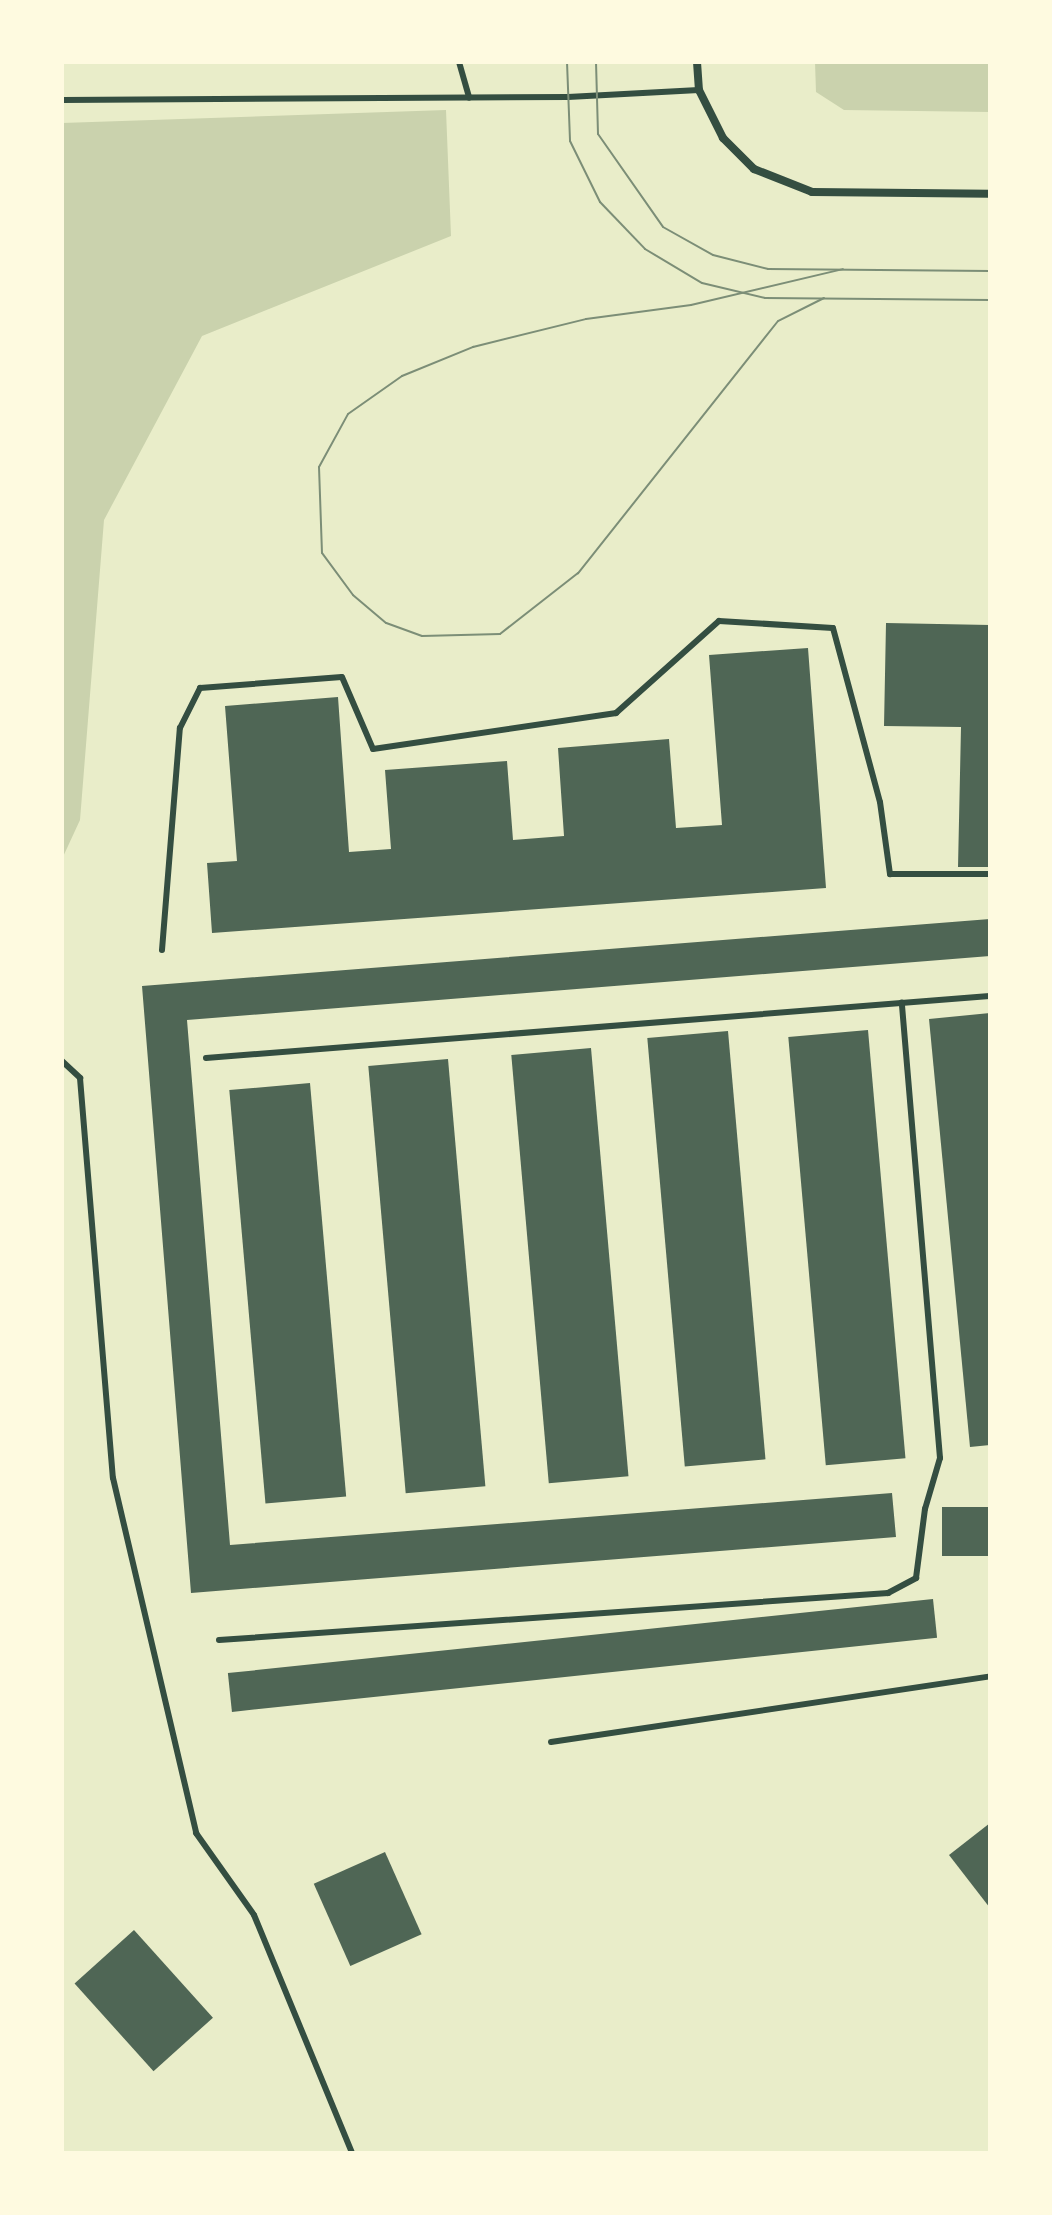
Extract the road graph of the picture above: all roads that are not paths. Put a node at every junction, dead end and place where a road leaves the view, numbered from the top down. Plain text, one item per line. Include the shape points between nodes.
1 (459, 62) edge
2 (697, 62) edge
3 (699, 90) junction
4 (469, 98) junction
5 (62, 100) edge
6 (990, 194) edge
7 (990, 874) edge
8 (162, 950) dead end
9 (990, 996) edge
10 (902, 1003) junction
11 (206, 1058) dead end
12 (62, 1061) edge
13 (219, 1640) dead end
14 (990, 1676) edge
15 (551, 1742) dead end
16 (352, 2153) edge

1 - 4 lane
2 - 3 street
3 - 4 lane
3 - 6 street via 723,138 754,169 812,192
4 - 5 lane
7 - 8 lane via 890,874 880,802 833,628 719,621 616,713 373,749 342,677 200,688 180,728
9 - 10 lane
10 - 11 lane
10 - 13 lane via 940,1458 925,1509 916,1578 888,1593
12 - 16 lane via 80,1078 113,1478 196,1833 254,1915
14 - 15 lane

